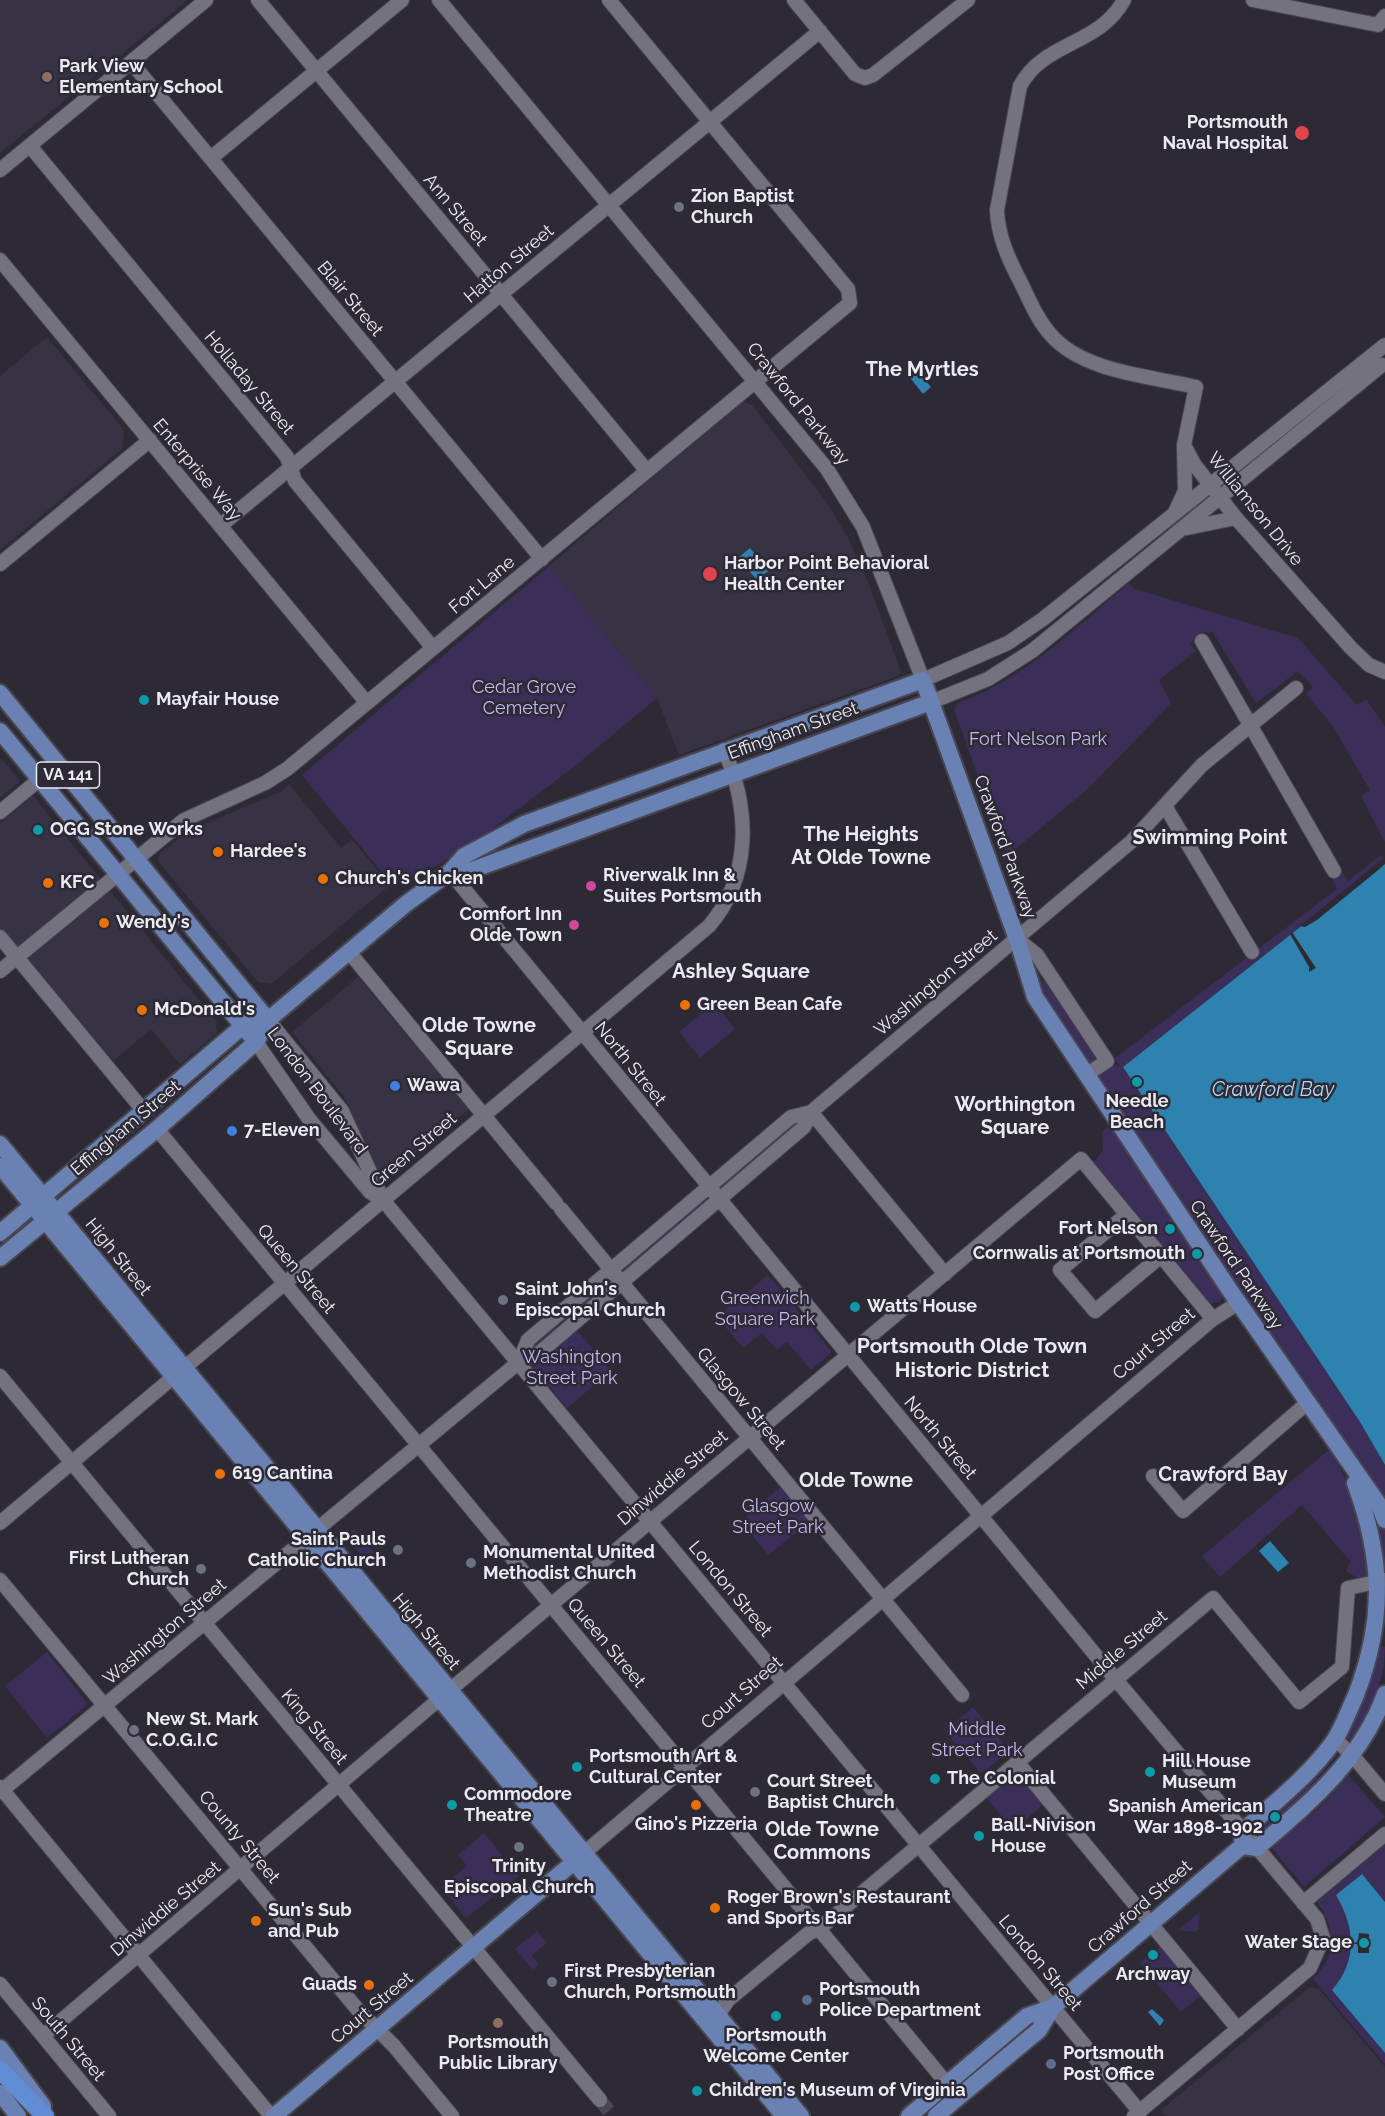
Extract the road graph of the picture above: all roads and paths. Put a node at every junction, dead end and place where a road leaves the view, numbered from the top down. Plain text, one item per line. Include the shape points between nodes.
1 (206, 0) edge
2 (258, 0) edge
3 (402, 0) edge
4 (439, 0) edge
5 (609, 0) edge
6 (794, 0) edge
7 (968, 0) edge
8 (1124, 0) edge
9 (1252, 0) edge
10 (1385, 16) edge
11 (820, 31) junction
12 (131, 62) junction
13 (317, 71) junction
14 (710, 121) junction
15 (30, 146) junction
16 (211, 158) junction
17 (0, 170) edge
18 (608, 205) junction
19 (0, 260) edge
20 (501, 294) junction
21 (1385, 345) edge
22 (1382, 365) dead end
23 (395, 381) junction
24 (756, 381) junction
25 (150, 440) junction
26 (1184, 444) junction
27 (291, 468) junction
28 (647, 471) junction
29 (1209, 484) junction
30 (1221, 499) junction
31 (1173, 516) junction
32 (1236, 518) junction
33 (220, 526) junction
34 (1182, 529) junction
35 (542, 559) junction
36 (0, 564) edge
37 (1202, 641) dead end
38 (433, 648) junction
39 (1385, 672) edge
40 (923, 680) junction
41 (1296, 688) dead end
42 (0, 693) edge
43 (932, 702) junction
44 (367, 703) junction
45 (1251, 724) junction
46 (0, 731) edge
47 (724, 750) junction
48 (734, 773) junction
49 (40, 779) junction
50 (1165, 806) junction
51 (0, 812) edge
52 (136, 857) junction
53 (1334, 871) dead end
54 (117, 872) junction
55 (450, 872) junction
56 (0, 937) edge
57 (1017, 939) junction
58 (349, 952) junction
59 (1252, 952) dead end
60 (16, 957) junction
61 (0, 971) edge
62 (268, 1020) junction
63 (243, 1026) junction
64 (582, 1032) junction
65 (256, 1042) junction
66 (1086, 1075) junction
67 (143, 1110) junction
68 (811, 1112) junction
69 (483, 1116) junction
70 (157, 1129) junction
71 (0, 1144) edge
72 (0, 1166) edge
73 (708, 1186) junction
74 (37, 1200) junction
75 (383, 1200) junction
76 (720, 1201) junction
77 (1126, 1215) junction
78 (50, 1217) junction
79 (0, 1233) edge
80 (1161, 1256) junction
81 (0, 1258) edge
82 (611, 1270) junction
83 (945, 1274) junction
84 (621, 1282) junction
85 (285, 1283) junction
86 (1238, 1303) junction
87 (1213, 1319) junction
88 (848, 1355) junction
89 (519, 1362) junction
90 (178, 1373) junction
91 (0, 1376) edge
92 (1306, 1404) junction
93 (750, 1438) junction
94 (418, 1445) junction
95 (1341, 1455) junction
96 (72, 1463) junction
97 (1153, 1476) dead end
98 (980, 1516) junction
99 (1385, 1520) edge
100 (651, 1521) junction
101 (0, 1523) edge
102 (311, 1534) junction
103 (0, 1580) edge
104 (1382, 1581) edge
105 (882, 1598) junction
106 (551, 1605) junction
107 (204, 1622) junction
108 (1116, 1679) junction
109 (784, 1682) junction
110 (1385, 1694) edge
111 (444, 1695) junction
112 (962, 1695) dead end
113 (105, 1704) junction
114 (1335, 1739) junction
115 (1352, 1755) junction
116 (1017, 1762) junction
117 (685, 1767) junction
118 (340, 1786) junction
119 (1, 1789) edge
120 (1385, 1794) edge
121 (1385, 1834) edge
122 (1247, 1842) junction
123 (919, 1845) junction
124 (579, 1857) junction
125 (241, 1869) junction
126 (1303, 1903) junction
127 (1150, 1923) junction
128 (819, 1929) junction
129 (473, 1947) junction
130 (139, 1955) junction
131 (0, 1984) edge
132 (1053, 2007) junction
133 (713, 2019) junction
134 (1238, 2029) junction
135 (377, 2030) junction
136 (43, 2036) junction
137 (0, 2048) edge
138 (0, 2070) edge
139 (947, 2083) junction
140 (0, 2093) edge
141 (958, 2097) junction
142 (600, 2100) tunnel mouth
143 (1137, 2114) edge
144 (18, 2116) edge
145 (45, 2116) edge
146 (51, 2116) edge
147 (109, 2116) edge
148 (273, 2116) edge
149 (452, 2116) edge
150 (784, 2116) edge
151 (801, 2116) edge
152 (909, 2116) edge
153 (936, 2116) edge

1 - 12 street
2 - 13 street, Ann Street
3 - 13 street
4 - 18 street, Crawford Parkway
5 - 14 street
6 - 11 street
7 - 11 street via 865,78 855,74
8 - 26 street, Williamson Drive via 1096,32 1042,59 1028,73 1016,101 999,188 997,226 1012,266 1035,309 1051,335 1064,347 1077,357 1101,365 1196,387
9 - 10 street via 1378,25
11 - 14 street, Hatton Street
12 - 15 street
12 - 16 street, Blair Street
13 - 16 street
13 - 20 street, Ann Street
14 - 18 street, Hatton Street
14 - 24 street, Fort Lane via 848,289 851,298 847,306
15 - 17 street
15 - 27 street, Holladay Street via 287,457
16 - 23 street, Blair Street
18 - 20 street, Hatton Street
18 - 24 street, Crawford Parkway
19 - 25 street, Enterprise Way
20 - 23 street, Hatton Street
20 - 28 street, Ann Street
21 - 29 street
22 - 30 street
23 - 27 street, Hatton Street
23 - 35 street, Blair Street
24 - 28 street, Fort Lane
24 - 40 street, Crawford Parkway via 827,469 863,527
25 - 33 street, Enterprise Way
25 - 36 street
26 - 29 street, Williamson Drive
26 - 31 street via 1185,491
27 - 33 street, Hatton Street
27 - 38 street, Holladay Street via 295,482
28 - 35 street, Fort Lane
29 - 30 street, Williamson Drive
29 - 31 street
30 - 32 street, Williamson Drive
30 - 34 street
31 - 40 street, Effingham Street via 1008,642
32 - 34 street
32 - 39 street, Williamson Drive via 1351,648 1372,667
33 - 44 street, Enterprise Way
34 - 43 street, Effingham Street via 1012,665
35 - 38 street, Fort Lane
37 - 45 street
38 - 44 street, Fort Lane
40 - 43 main road, Crawford Parkway
40 - 47 main road, Effingham Street
41 - 45 street, Washington Street
42 - 52 main road, London Boulevard / VA 141
43 - 48 main road, Effingham Street
43 - 57 main road, Crawford Parkway
44 - 52 street, Fort Lane via 287,769 184,820
45 - 50 street, Washington Street via 1202,765
45 - 53 street
46 - 49 main road, London Boulevard / VA 141
47 - 48 street, Green Street
47 - 55 main road, Effingham Street via 524,824 464,856
48 - 55 main road, Effingham Street via 472,870
48 - 64 street, Green Street via 744,836 740,868 731,894 709,926
49 - 51 street
49 - 54 main road, London Boulevard / VA 141
50 - 57 street, Washington Street via 1131,841
50 - 59 street
52 - 54 street, Fort Lane
52 - 62 main road, London Boulevard / VA 141
54 - 60 street, Fort Lane
54 - 63 main road, London Boulevard / VA 141
55 - 58 main road, Effingham Street via 406,903
55 - 64 street, North Street
56 - 60 street
57 - 66 main road, Crawford Parkway via 1035,997
57 - 66 street via 1037,955 1107,1061
57 - 68 street, Washington Street
58 - 62 main road, Effingham Street
58 - 69 street, Glasgow Street
60 - 61 street, Fort Lane
60 - 67 street
62 - 63 main road, Effingham Street
62 - 65 main road, Effingham Street
62 - 75 street, London Boulevard via 342,1111
63 - 65 main road, London Boulevard
63 - 67 main road, Effingham Street
64 - 69 street, Green Street
64 - 73 street, North Street
65 - 70 main road, Effingham Street
65 - 75 street, London Boulevard via 324,1137 370,1192
66 - 86 main road, Crawford Parkway
67 - 74 main road, Effingham Street
68 - 73 street, Washington Street via 791,1116
68 - 76 street, Washington Street via 804,1127
68 - 83 street
69 - 75 street, Green Street
69 - 82 street, Glasgow Street
70 - 78 main road, Effingham Street
70 - 85 street, Queen Street
71 - 74 main road, High Street
72 - 74 main road, High Street
73 - 76 street, North Street
73 - 82 street, Washington Street
74 - 78 main road, High Street
74 - 79 main road, Effingham Street
75 - 85 street, Green Street
75 - 89 street, London Street
76 - 84 street, Washington Street
76 - 88 street, North Street
77 - 80 street
77 - 80 street via 1060,1270 1095,1311
77 - 83 street, Dinwiddie Street via 1081,1159
78 - 81 main road, Effingham Street
78 - 90 main road, High Street
80 - 87 street
82 - 84 street, Glasgow Street
82 - 89 street, Washington Street via 528,1340
83 - 88 street, Dinwiddie Street
84 - 89 street, Washington Street via 539,1353
84 - 93 street, Glasgow Street
85 - 90 street, Green Street
85 - 94 street, Queen Street
86 - 87 street, Court Street
86 - 92 main road, Crawford Parkway
87 - 98 street, Court Street
88 - 93 street, Dinwiddie Street
88 - 98 street, North Street
89 - 94 street, Washington Street
89 - 100 street, London Street
90 - 96 street, Green Street
90 - 102 main road, High Street
91 - 96 street, King Street
92 - 95 main road, Crawford Parkway
92 - 97 street via 1183,1511
93 - 100 street, Dinwiddie Street
93 - 105 street, Glasgow Street
94 - 102 street, Washington Street
94 - 106 street, Queen Street
95 - 99 main road, Crawford Parkway
95 - 104 main road, Crawford Parkway via 1370,1523
96 - 101 street, Green Street
96 - 107 street, King Street
98 - 105 street, Court Street
98 - 108 street, North Street
100 - 106 street, Dinwiddie Street
100 - 109 street, London Street
102 - 107 street, Washington Street
102 - 111 main road, High Street
103 - 113 street, County Street
104 - 108 street, Middle Street via 1348,1588 1342,1667 1299,1702 1213,1598
104 - 114 main road, Crawford Parkway via 1375,1637 1365,1674
105 - 109 street, Court Street
105 - 112 street, Glasgow Street
106 - 111 street, Dinwiddie Street
106 - 117 street, Queen Street
107 - 113 street, Washington Street
107 - 118 street, King Street
108 - 116 street, Middle Street
108 - 122 street, North Street
109 - 117 street, Court Street
109 - 123 street, London Street
110 - 115 main road
111 - 118 street, Dinwiddie Street
111 - 124 main road, High Street
113 - 119 street, Washington Street
113 - 125 street, County Street
114 - 115 street
114 - 122 main road, Crawford Parkway
115 - 120 street
115 - 122 main road via 1317,1797
116 - 123 street, Middle Street
116 - 127 street
117 - 124 street, Court Street
117 - 128 street, Queen Street
118 - 125 street, Dinwiddie Street
118 - 129 street, King Street
119 - 130 street
121 - 126 street
122 - 126 street, North Street
122 - 127 main road, Crawford Street
123 - 128 street, Middle Street
123 - 132 street, London Street
124 - 129 main road, Court Street
124 - 133 main road, High Street
125 - 130 street, Dinwiddie Street
125 - 135 street, County Street
126 - 134 street, North Street via 1321,1929 1323,1938 1316,1959
127 - 132 main road, Crawford Street
127 - 134 street
128 - 133 street, Middle Street via 728,2000
128 - 139 street, Queen Street
129 - 135 main road, Court Street
129 - 142 street, King Street
130 - 136 street, Dinwiddie Street
130 - 148 street
131 - 136 street, South Street
132 - 139 main road, Crawford Street via 1027,2016
132 - 141 main road, Crawford Street via 1039,2030
132 - 143 street, London Street
133 - 150 main road, High Street
133 - 151 main road, High Street
134 - 143 street, North Street
135 - 148 main road, Court Street
135 - 149 street, County Street
136 - 147 street, South Street
137 - 146 main road
138 - 145 highway
139 - 141 street, Queen Street
139 - 152 main road, Crawford Street
140 - 144 main road
141 - 153 main road, Crawford Street

